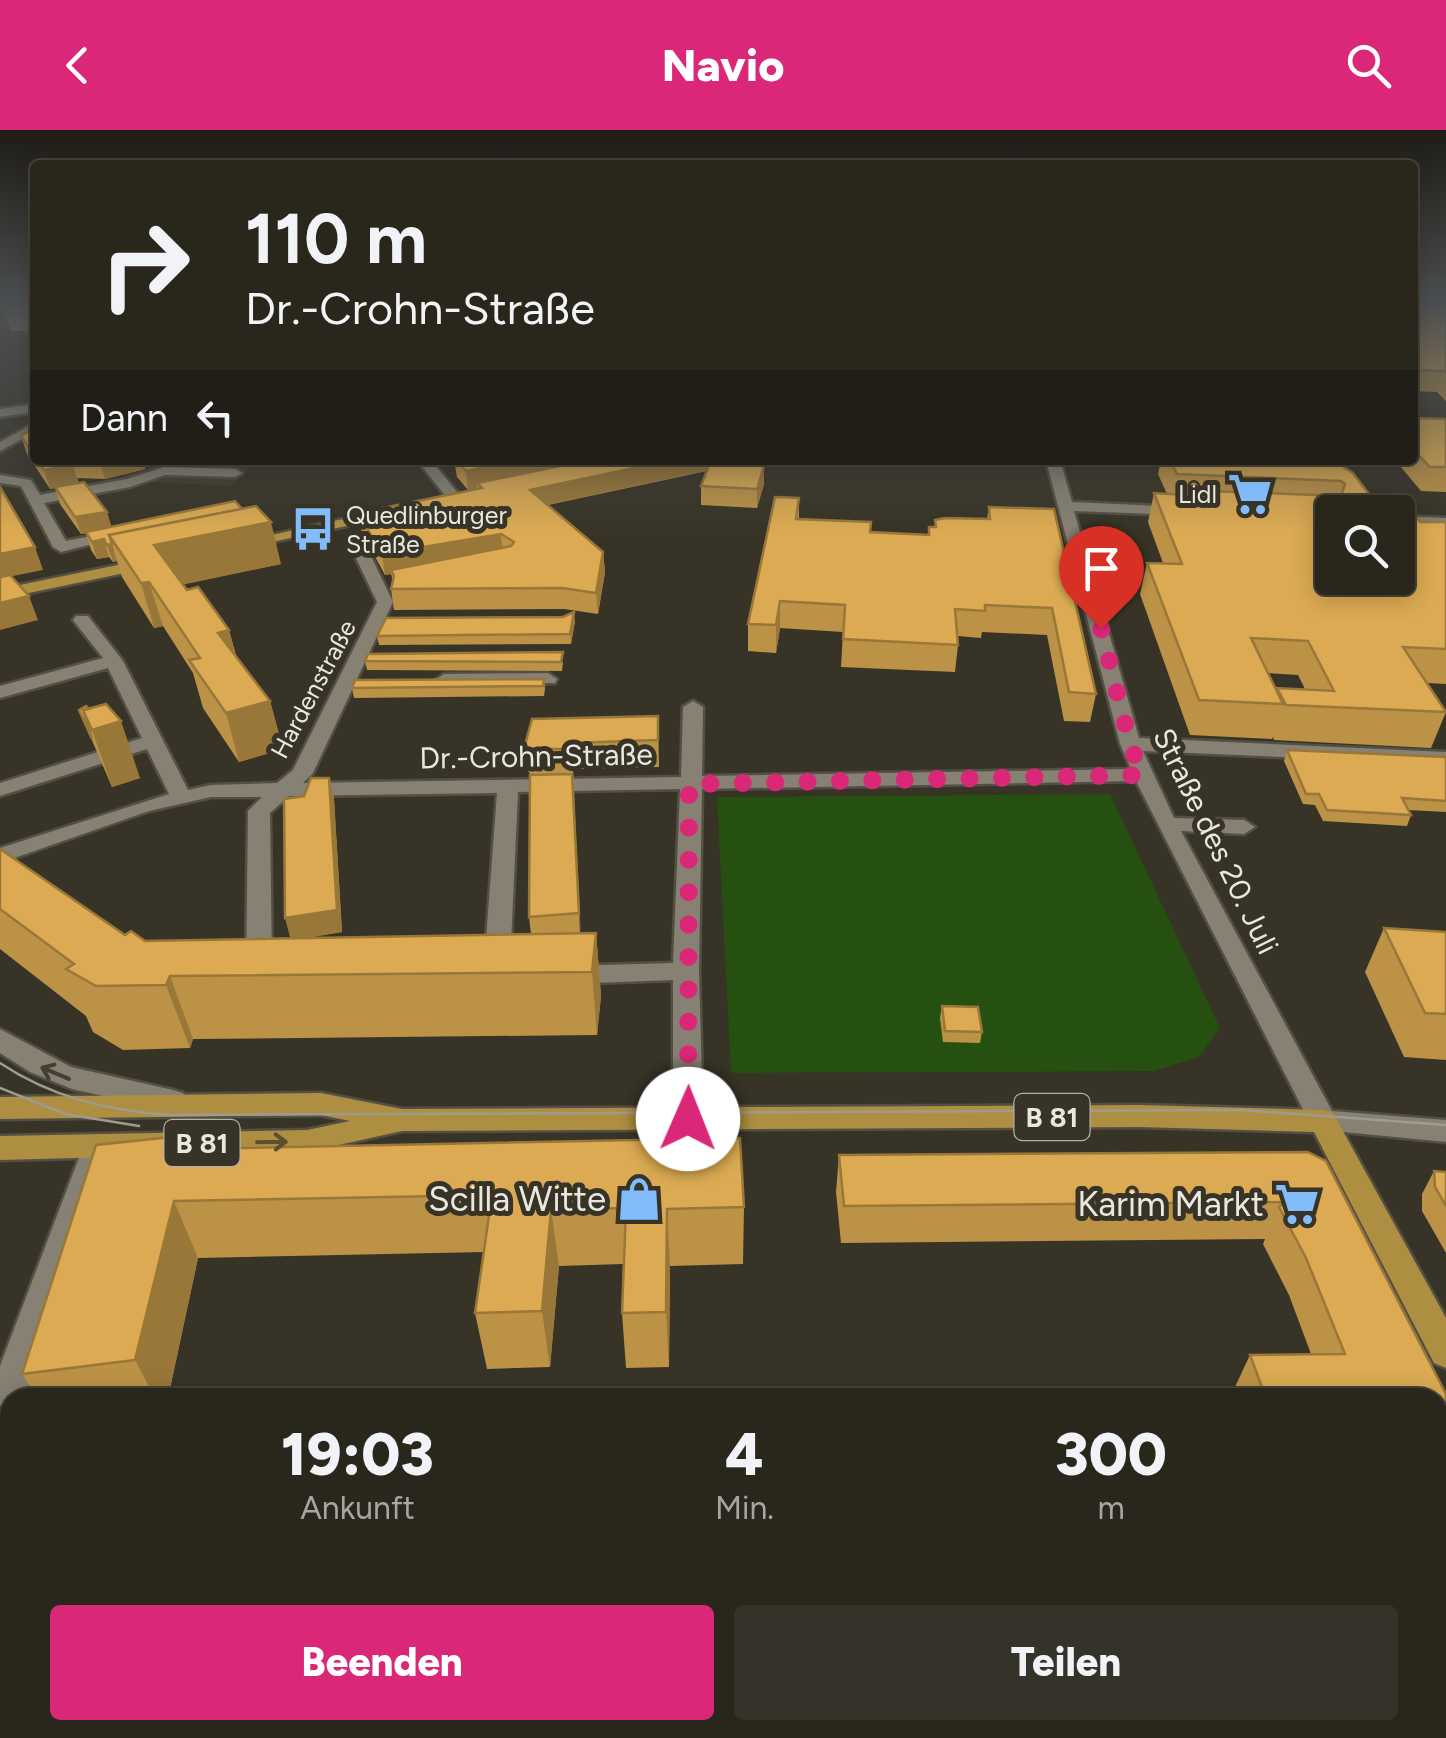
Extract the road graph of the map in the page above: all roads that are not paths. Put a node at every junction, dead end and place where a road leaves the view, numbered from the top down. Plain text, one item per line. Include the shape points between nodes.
1 (30, 406) edge
2 (0, 410) edge
3 (30, 431) edge
4 (0, 447) edge
5 (427, 465) edge
6 (1056, 465) edge
7 (235, 474) dead end
8 (0, 479) edge
9 (474, 496) edge
10 (36, 500) junction
11 (448, 501) joint
12 (1068, 506) junction
13 (404, 510) edge
14 (1196, 512) edge
15 (1415, 521) edge
16 (1446, 522) edge
17 (133, 533) edge
18 (222, 548) edge
19 (361, 552) dead end
20 (167, 560) edge
21 (0, 594) edge
22 (82, 620) dead end
23 (114, 661) junction
24 (548, 679) edge
25 (429, 680) edge
26 (0, 692) edge
27 (693, 707) dead end
28 (155, 740) junction
29 (1130, 744) junction
30 (1446, 758) edge
31 (1142, 775) junction
32 (689, 784) junction
33 (508, 787) junction
34 (0, 790) edge
35 (280, 790) junction
36 (180, 795) junction
37 (1166, 824) junction
38 (1244, 827) dead end
39 (0, 859) edge
40 (21, 879) edge
41 (686, 972) junction
42 (228, 982) edge
43 (0, 1038) edge
44 (183, 1103) junction
45 (0, 1108) edge
46 (688, 1119) junction
47 (402, 1120) junction
48 (1323, 1121) junction
49 (1446, 1131) edge
50 (99, 1146) junction
51 (0, 1148) edge
52 (1446, 1352) edge
53 (10, 1388) edge

1 - 2 street
3 - 4 street
5 - 11 street
6 - 12 street, Straße des 20. Juli
7 - 10 street via 164,471
8 - 10 street via 26,483
9 - 11 main road
10 - 17 street via 61,547
12 - 14 street
12 - 29 street, Straße des 20. Juli
13 - 18 main road
15 - 16 street
19 - 35 street, Hardenstraße via 387,583 388,619 302,772
20 - 21 main road
22 - 23 street
23 - 26 street
23 - 28 street
24 - 25 street
27 - 32 street
28 - 34 street
28 - 36 street
29 - 30 street
29 - 31 street, Straße des 20. Juli
31 - 32 street, Dr.-Crohn-Straße
31 - 37 street, Straße des 20. Juli
32 - 33 street, Dr.-Crohn-Straße
32 - 41 street
33 - 35 street, Dr.-Crohn-Straße
33 - 41 street via 506,976
35 - 36 street, Dr.-Crohn-Straße
35 - 42 street, Hardenstraße via 259,812 269,980
36 - 39 street, Dr.-Crohn-Straße
37 - 38 street
37 - 48 street, Straße des 20. Juli
39 - 40 street
41 - 46 street
44 -> 43 street via 72,1080
44 - 45 main road, B 81
44 - 47 main road, B 81 via 322,1104
46 - 47 main road, B 81
46 - 48 main road, B 81
50 -> 47 main road, B 81 via 307,1142
48 - 49 street
48 - 52 main road
50 - 51 main road, B 81
50 - 53 street

